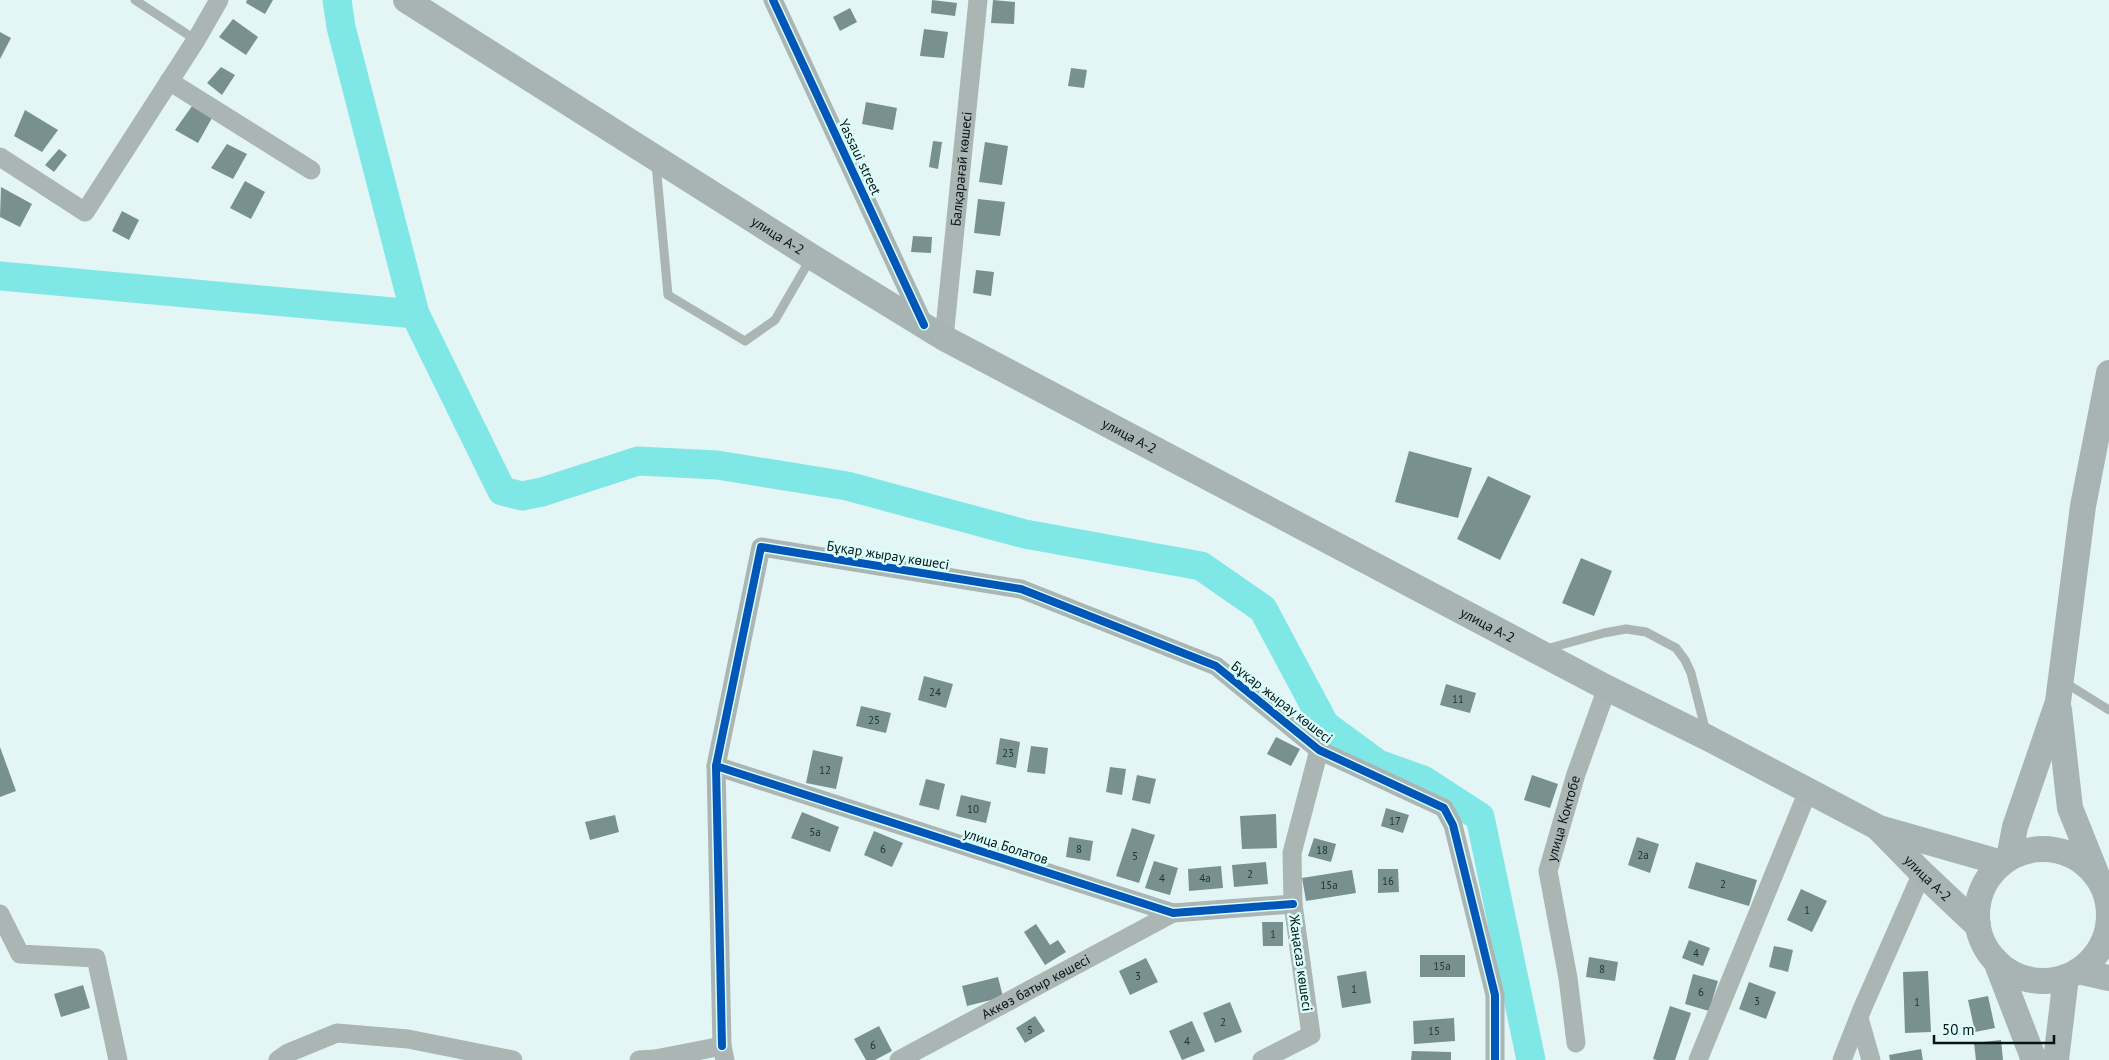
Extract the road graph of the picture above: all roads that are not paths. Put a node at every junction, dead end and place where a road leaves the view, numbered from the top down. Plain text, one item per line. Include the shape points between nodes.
1 (134, 0) edge
2 (218, 0) edge
3 (406, 0) edge
4 (773, 0) edge
5 (978, 0) edge
6 (196, 40) junction
7 (169, 81) junction
8 (0, 157) edge
9 (656, 158) junction
10 (311, 170) dead end
11 (812, 257) junction
12 (934, 332) junction
13 (2109, 373) edge
14 (1538, 651) junction
15 (1607, 688) junction
16 (2060, 691) junction
17 (2109, 710) edge
18 (1708, 738) junction
19 (1320, 750) junction
20 (716, 766) junction
21 (1808, 791) junction
22 (1879, 828) junction
23 (2006, 861) junction
24 (1922, 874) junction
25 (2098, 876) junction
26 (2109, 903) edge
27 (1293, 904) junction
28 (1173, 913) junction
29 (0, 914) edge
30 (1978, 926) junction
31 (1996, 961) junction
32 (2072, 974) junction
33 (2109, 978) edge
34 (1859, 1018) junction
35 (1576, 1043) dead end
36 (724, 1053) edge
37 (118, 1060) edge
38 (278, 1060) edge
39 (513, 1060) edge
40 (639, 1060) edge
41 (899, 1060) edge
42 (1262, 1060) edge
43 (1495, 1060) edge
44 (1698, 1060) edge
45 (1842, 1060) edge
46 (1872, 1060) edge
47 (2034, 1060) edge
48 (2056, 1060) edge

1 - 6 lane
2 - 6 street
3 - 9 main road, улица А-2
4 - 12 street, Yassaui street
5 - 12 street, Балқарағай көшесі
6 - 7 street
7 - 8 street via 85,212
7 - 10 street
9 - 11 main road, улица А-2
9 - 11 lane via 668,295 745,341 775,320
11 - 12 main road, улица А-2
12 - 14 main road, улица А-2
13 - 16 main road via 2083,506
14 - 15 main road, улица А-2
14 - 18 lane via 1604,633 1646,632 1676,648 1686,660
15 - 18 main road, улица А-2
15 - 35 street, улица Коктобе via 1576,774 1548,871 1568,978
16 - 17 lane
16 - 23 main road
16 - 25 main road via 2070,808
18 - 21 main road, улица А-2
19 - 20 street, Бұқар жырау көшесі via 1216,666 1021,589 761,547
19 - 27 street, Жаңасаз көшесі via 1292,853
19 - 43 street, Бұқар жырау көшесі via 1444,808 1453,825 1495,995
20 - 28 street, улица Болатов
20 - 36 street
21 - 22 main road, улица А-2
21 - 44 street
22 - 23 main road, улица А-2
22 - 24 main road, улица А-2
23 - 25 main road via 2025,852 2057,850 2073,855
23 - 30 main road via 1990,876 1982,891
24 - 30 main road, улица А-2
24 - 34 street
25 - 26 main road
26 - 32 main road via 2108,930 2098,954
27 - 28 street, улица Болатов
27 - 42 street, Жаңасаз көшесі via 1311,1035
28 - 41 street, Аккөз батыр көшесі
29 - 37 street via 20,954 96,958
30 - 31 main road via 1984,944
31 - 32 main road via 2028,979 2047,981
31 - 47 main road
32 - 33 main road
32 - 48 main road
34 - 45 street
34 - 46 street
36 - 40 street
38 - 39 street via 337,1034 408,1039

